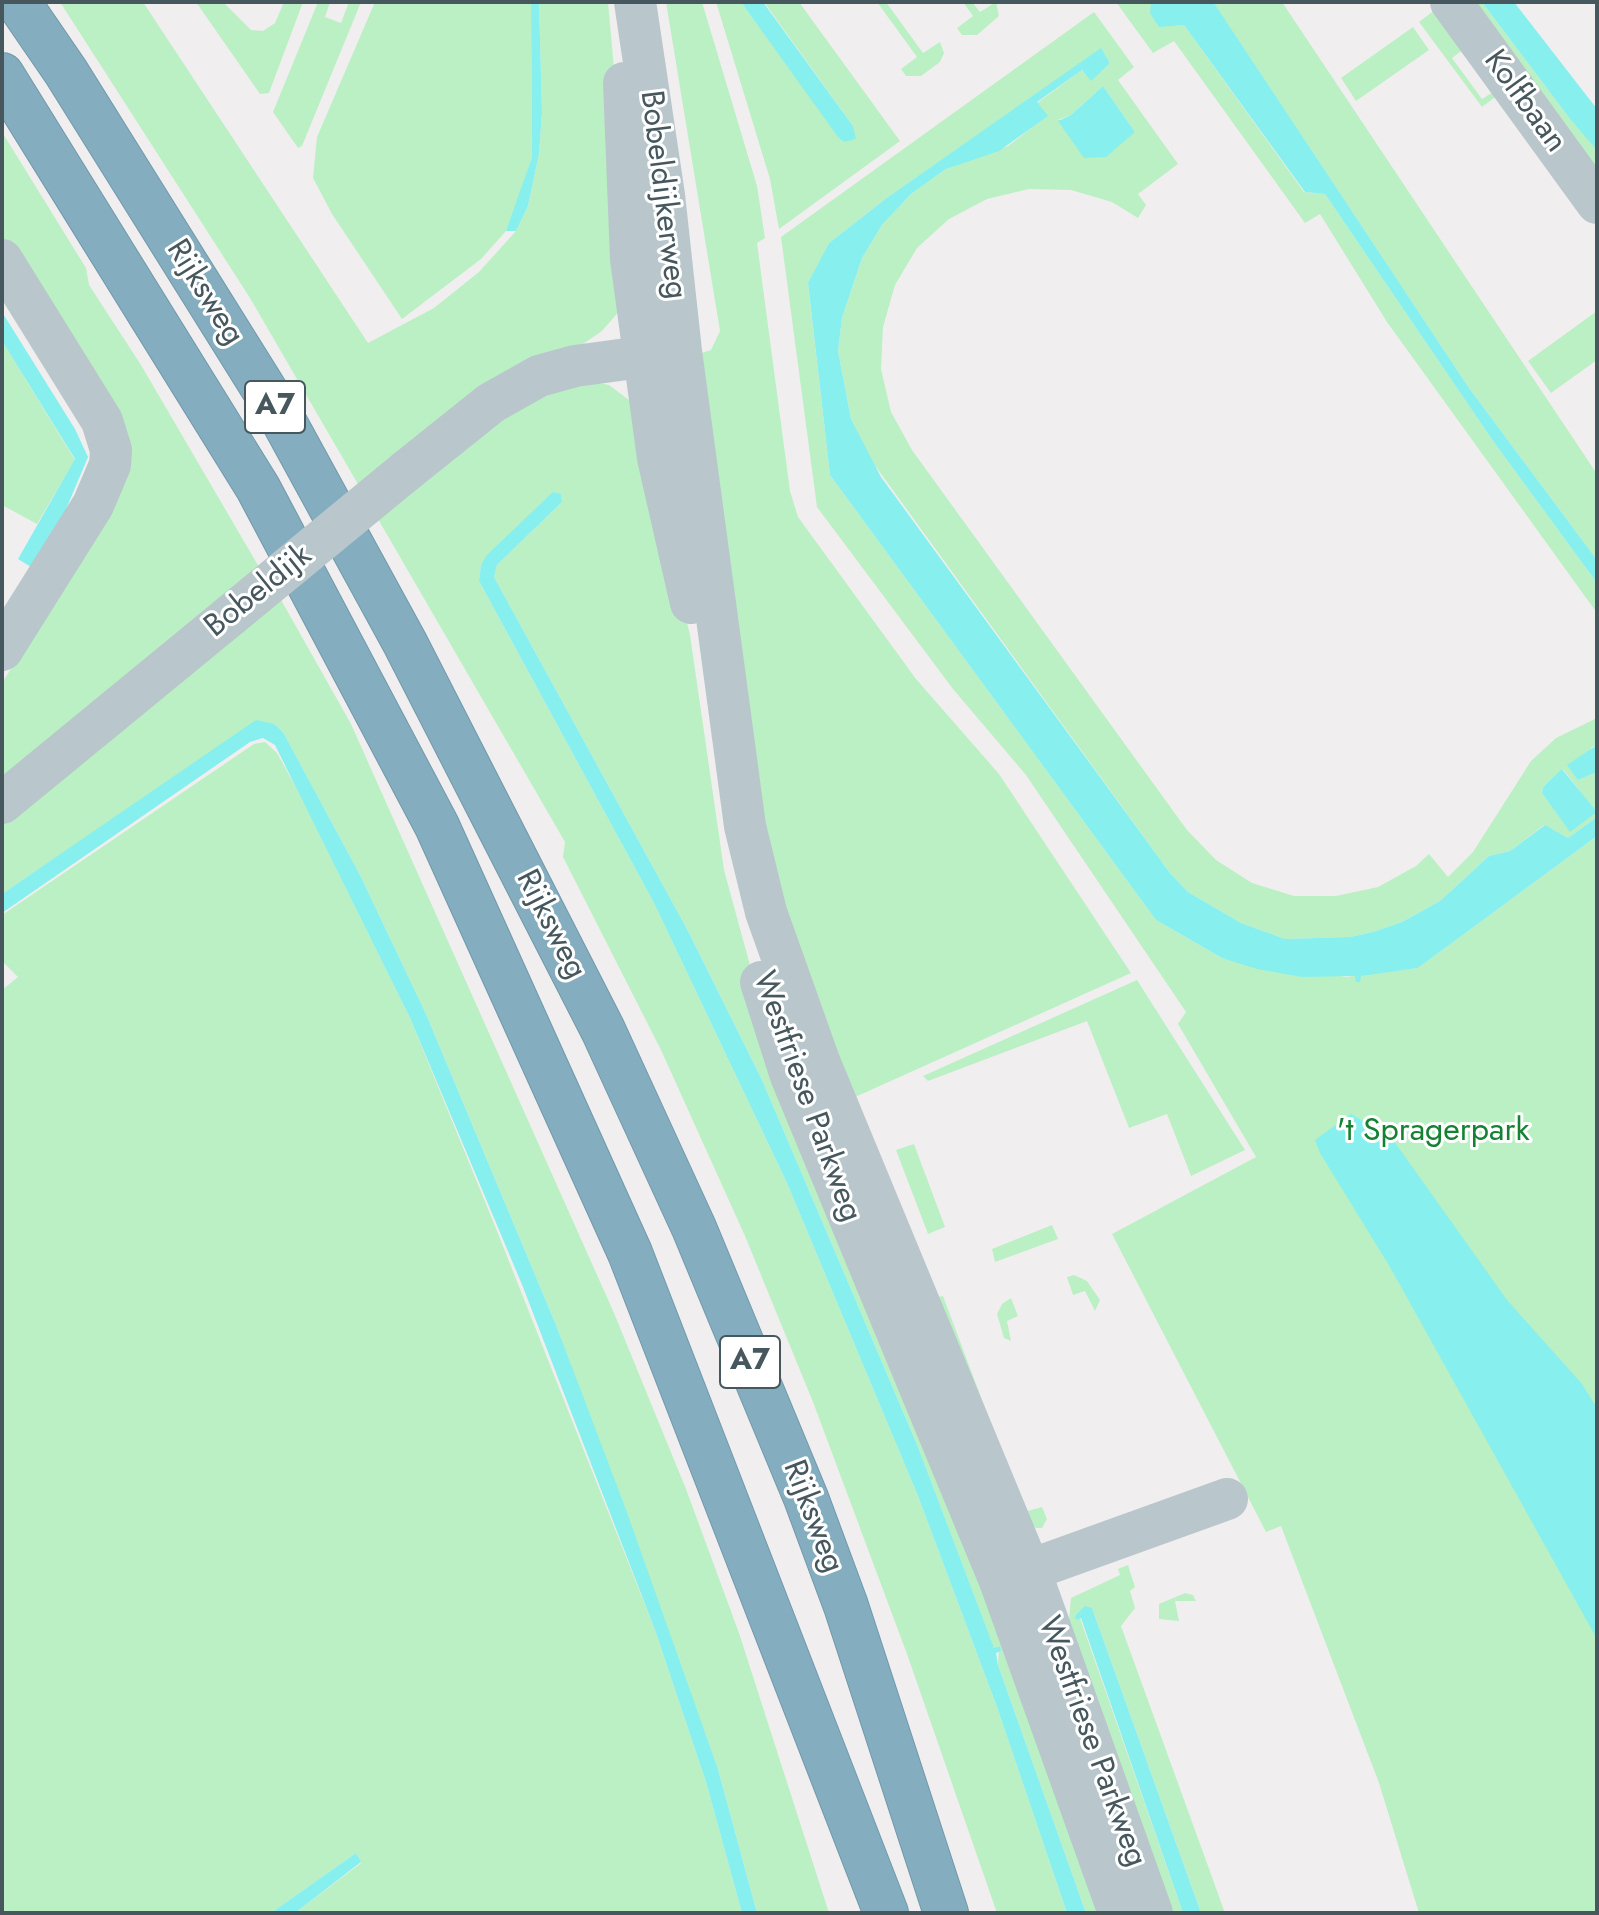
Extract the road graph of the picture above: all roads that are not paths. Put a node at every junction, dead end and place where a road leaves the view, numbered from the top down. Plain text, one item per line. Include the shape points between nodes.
1 (18, 2) edge
2 (615, 2) edge
3 (635, 2) edge
4 (1451, 2) edge
5 (2, 75) edge
6 (1597, 203) edge
7 (2, 260) edge
8 (663, 354) junction
9 (2, 650) edge
10 (2, 803) edge
11 (1227, 1499) dead end
12 (1015, 1576) junction
13 (807, 1706) junction
14 (856, 1913) edge
15 (886, 1913) edge
16 (946, 1913) edge
17 (1119, 1913) edge
18 (1152, 1913) edge

1 - 16 highway, Rijksweg / A7 via 282,418 405,643 603,1030 694,1228 806,1498
2 - 8 street, Bobeldijkerweg via 631,259
3 - 8 street, Bobeldijkerweg via 664,195
4 - 6 street, Kolfbaan
5 - 13 highway, Rijksweg / A7 via 258,488 437,826 630,1253
7 - 9 street via 102,421 111,450 93,505
8 - 10 street, Bobeldijk, bridge via 565,368 519,386 406,471
8 - 12 street, Westfriese Parkweg via 745,826 766,912
11 - 12 street
12 - 17 street, Westfriese Parkweg
12 - 18 street, Westfriese Parkweg
13 - 14 highway, A7
13 - 15 highway, Rijksweg / A7

